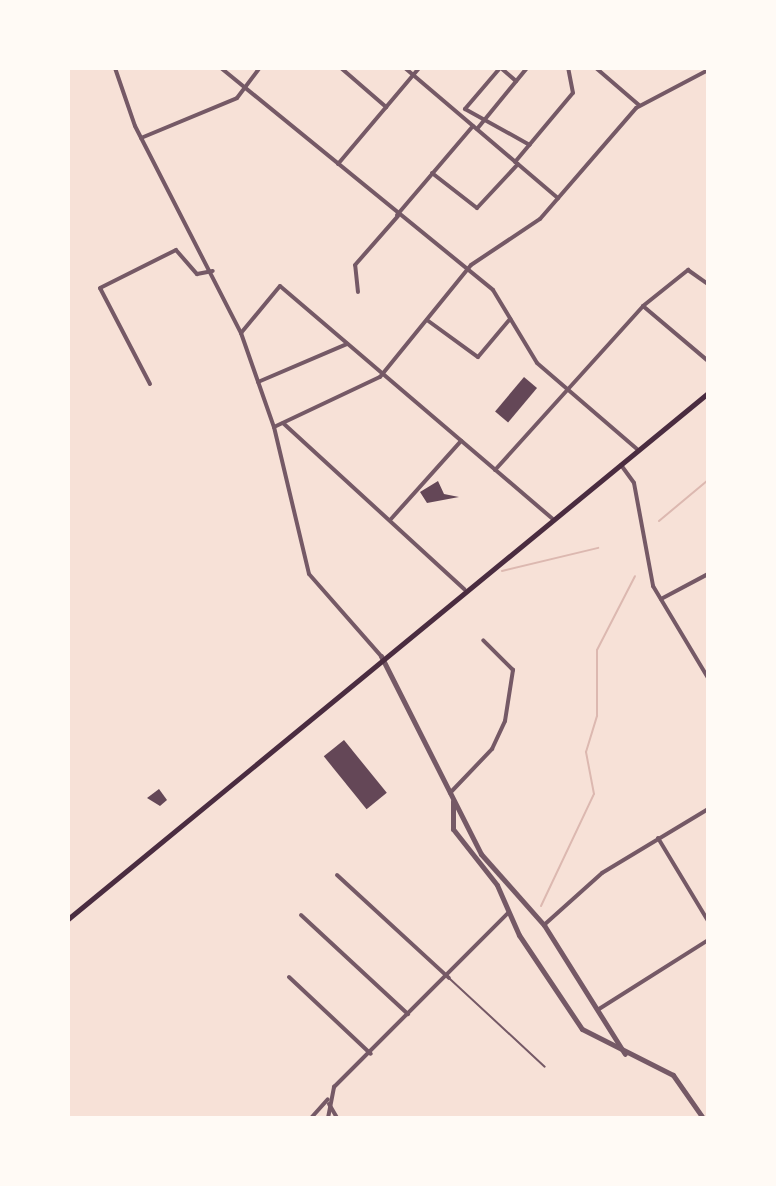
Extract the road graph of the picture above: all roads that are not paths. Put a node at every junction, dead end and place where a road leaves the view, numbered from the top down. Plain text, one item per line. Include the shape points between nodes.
1 (115, 68) edge
2 (221, 68) edge
3 (260, 68) edge
4 (341, 68) edge
5 (405, 68) edge
6 (419, 68) edge
7 (500, 68) edge
8 (527, 68) edge
9 (568, 68) edge
10 (596, 68) edge
11 (708, 70) edge
12 (413, 75) junction
13 (516, 81) junction
14 (246, 87) junction
15 (639, 105) junction
16 (386, 107) junction
17 (482, 123) junction
18 (475, 127) junction
19 (141, 138) junction
20 (530, 145) junction
21 (517, 163) junction
22 (338, 164) junction
23 (432, 173) junction
24 (558, 198) junction
25 (398, 215) junction
26 (468, 269) junction
27 (213, 271) junction
28 (708, 284) edge
29 (358, 292) dead end
30 (643, 306) junction
31 (511, 318) junction
32 (427, 320) junction
33 (241, 333) junction
34 (347, 344) junction
35 (708, 361) edge
36 (383, 375) junction
37 (258, 382) junction
38 (150, 384) dead end
39 (568, 390) junction
40 (708, 393) edge
41 (283, 423) junction
42 (274, 427) junction
43 (461, 441) junction
44 (638, 450) junction
45 (620, 464) junction
46 (495, 470) junction
47 (552, 518) junction
48 (391, 519) junction
49 (708, 574) edge
50 (464, 589) junction
51 (661, 599) junction
52 (483, 640) dead end
53 (381, 656) junction
54 (707, 675) edge
55 (450, 793) junction
56 (453, 800) junction
57 (708, 809) edge
58 (658, 838) junction
59 (337, 875) dead end
60 (509, 912) junction
61 (301, 915) dead end
62 (68, 919) edge
63 (708, 921) edge
64 (544, 925) junction
65 (708, 940) edge
66 (447, 976) junction
67 (289, 977) dead end
68 (599, 1009) junction
69 (408, 1014) junction
70 (371, 1054) junction
71 (625, 1054) junction
72 (545, 1067) dead end
73 (328, 1100) junction
74 (311, 1118) edge
75 (328, 1118) edge
76 (337, 1118) edge
77 (703, 1118) edge

1 - 19 street
2 - 14 street
3 - 14 street
4 - 16 street
5 - 12 street
6 - 12 street
7 - 13 street
7 - 17 street via 465,109
8 - 13 street
9 - 20 street via 573,93
10 - 15 street
11 - 15 street
12 - 16 street
12 - 18 street
13 - 17 street
14 - 19 street via 237,98
14 - 22 street
15 - 24 street
16 - 22 street
17 - 18 street
17 - 20 street
18 - 21 street
18 - 23 street
19 - 27 street
20 - 21 street
21 - 23 street via 477,208
21 - 24 street
22 - 25 street
23 - 25 street
24 - 26 street via 538,221
25 - 26 street
25 - 29 street via 355,265
26 - 31 street via 495,291
26 - 32 street
27 - 33 street
27 - 38 street via 197,274 176,250 100,288
28 - 30 street via 688,270
30 - 35 street
30 - 39 street
31 - 32 street via 478,357
31 - 39 street via 537,363
32 - 36 street
33 - 34 street via 280,286
33 - 37 street
34 - 36 street
34 - 37 street
36 - 41 street
36 - 43 street
37 - 42 street
39 - 44 street
39 - 46 street
40 - 44 main road
41 - 42 street
41 - 48 street
42 - 53 street via 309,574
43 - 46 street
43 - 48 street
44 - 45 main road
45 - 47 main road
45 - 51 street via 634,483
46 - 47 street
47 - 50 main road
48 - 50 street
49 - 51 street
50 - 53 main road
51 - 54 street
52 - 55 street via 513,670 505,721 492,749
53 - 55 street
53 - 62 main road
55 - 56 street
56 - 60 street via 451,825
56 - 64 street via 481,854
57 - 58 street
58 - 63 street
58 - 64 street via 602,873
59 - 66 street
60 - 66 street
60 - 71 street via 582,1029
61 - 69 street
64 - 68 street
65 - 68 street
66 - 69 street
66 - 72 lane
67 - 70 street
68 - 71 street
69 - 70 street
70 - 73 street
71 - 77 street via 678,1079
73 - 74 street
73 - 75 street
73 - 76 street

